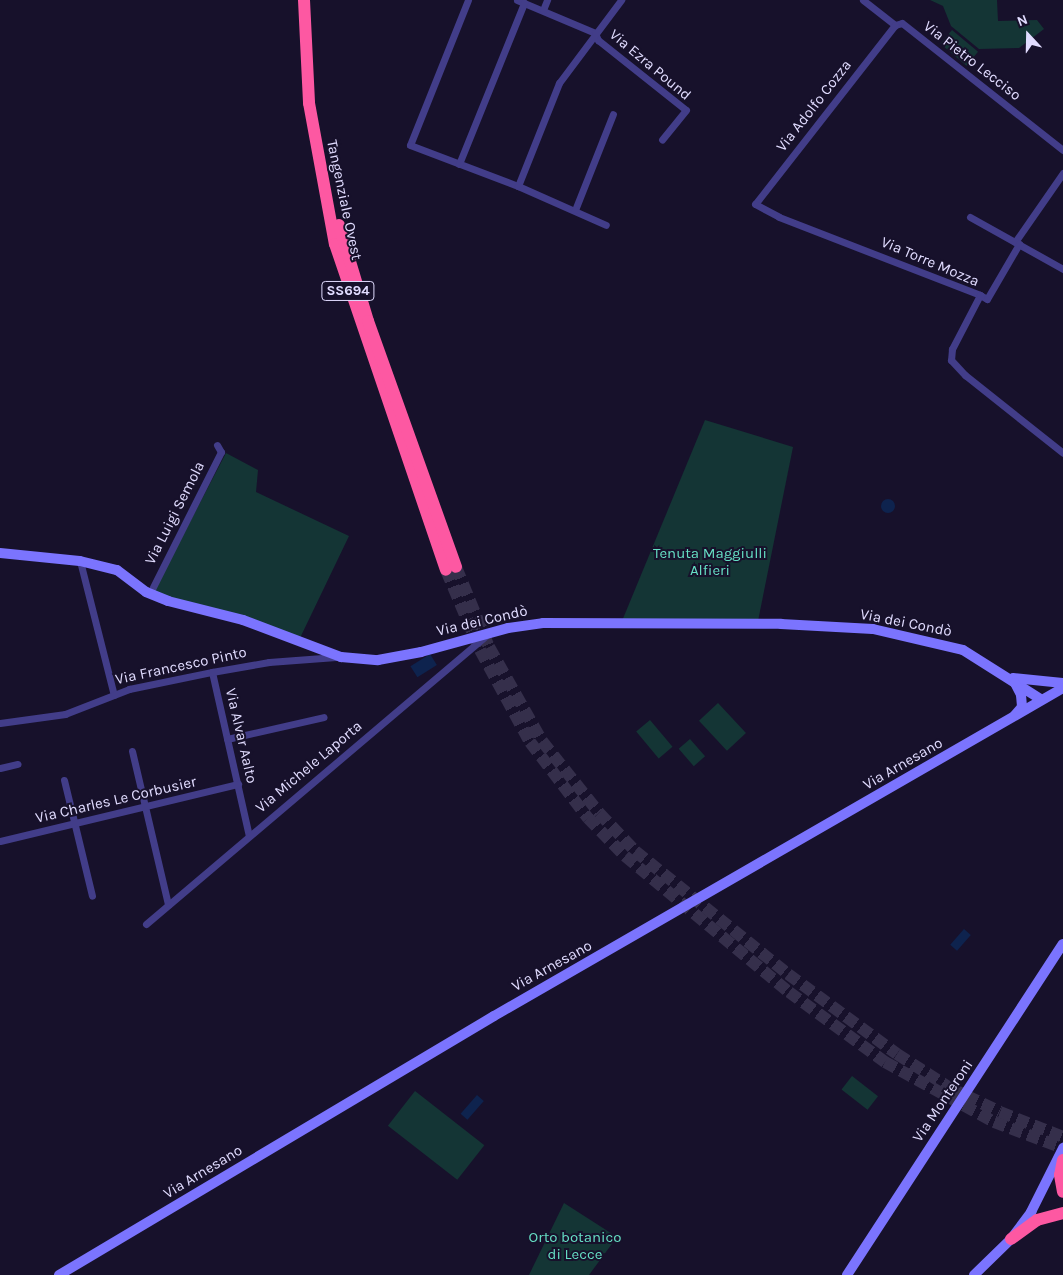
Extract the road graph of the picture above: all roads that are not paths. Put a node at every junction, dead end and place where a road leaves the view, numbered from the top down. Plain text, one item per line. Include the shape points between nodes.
1 (304, 0) edge
2 (311, 0) edge
3 (468, 0) edge
4 (547, 0) edge
5 (621, 0) edge
6 (863, 0) edge
7 (520, 1) edge
8 (543, 10) junction
9 (895, 25) junction
10 (595, 34) junction
11 (613, 114) dead end
12 (662, 140) dead end
13 (1063, 150) edge
14 (460, 164) junction
15 (1063, 173) edge
16 (518, 186) junction
17 (755, 204) joint
18 (574, 210) junction
19 (970, 217) dead end
20 (606, 224) dead end
21 (1017, 243) junction
22 (1063, 269) edge
23 (980, 296) junction
24 (217, 445) dead end
25 (1063, 453) edge
26 (0, 553) edge
27 (80, 561) junction
28 (150, 593) junction
29 (490, 632) junction
30 (341, 656) junction
31 (212, 672) junction
32 (1012, 678) junction
33 (1063, 683) edge
34 (1063, 688) edge
35 (114, 695) junction
36 (1042, 700) junction
37 (1014, 716) junction
38 (324, 717) dead end
39 (0, 723) edge
40 (227, 739) junction
41 (132, 752) dead end
42 (18, 764) dead end
43 (0, 768) edge
44 (64, 780) dead end
45 (238, 784) junction
46 (144, 807) junction
47 (74, 824) junction
48 (249, 836) junction
49 (0, 841) edge
50 (92, 896) dead end
51 (168, 905) junction
52 (146, 924) dead end
53 (1063, 944) edge
54 (1063, 1148) edge
55 (1063, 1160) edge
56 (1063, 1192) edge
57 (1063, 1213) edge
58 (1010, 1239) junction
59 (59, 1275) edge
60 (848, 1275) edge
61 (974, 1275) edge

1 - 2 highway, Tangenziale Ovest / SS694 via 309,103 335,244 451,568 339,224 320,123
3 - 14 street via 410,145
4 - 8 street
5 - 10 street
6 - 9 street, Via Pietro Lecciso
7 - 8 street
7 - 14 street
8 - 10 street
9 - 13 street, Via Pietro Lecciso via 902,23
9 - 17 street, Via Adolfo Cozza
10 - 12 street, Via Ezra Pound via 598,40 686,110
10 - 16 street via 559,83
11 - 18 street
14 - 16 street
15 - 21 street
16 - 18 street
17 - 23 street, Via Torre Mozza
18 - 20 street
19 - 21 street
21 - 22 street
21 - 23 street via 987,299
23 - 25 street, Via Torre Mozza via 952,349 952,360 966,375
24 - 28 street, Via Luigi Semola via 221,452
26 - 27 main road, Via dei Condò
27 - 28 main road, Via dei Condò via 117,570
27 - 35 street
28 - 30 main road, Via dei Condò via 243,620
29 - 30 main road, Via dei Condò via 378,660
29 - 32 main road, Via dei Condò via 543,623 572,622 781,624 873,629 963,650
29 - 48 street, Via Michele Laporta
30 - 31 street, Via Francesco Pinto via 269,662
31 - 35 street, Via Francesco Pinto
31 - 40 street, Via Alvar Aalto
32 - 33 main road, Via dei Condò
32 - 36 main road, Via dei Condò
32 - 37 main road via 1022,695 1022,707
34 - 36 main road, Via Arnesano
35 - 39 street, Via Francesco Pinto via 65,714
36 - 37 main road, Via Arnesano
37 - 59 main road, Via Arnesano via 494,1016
38 - 40 street
40 - 45 street, Via Alvar Aalto
41 - 46 street
42 - 43 street
44 - 47 street
45 - 46 street, Via Charles Le Corbusier
45 - 48 street, Via Alvar Aalto
46 - 47 street, Via Charles Le Corbusier
46 - 51 street
47 - 49 street, Via Charles Le Corbusier
47 - 50 street
48 - 51 street, Via Michele Laporta
51 - 52 street, Via Michele Laporta
53 - 60 main road, Via Monteroni
54 - 58 main road via 1039,1200
55 - 56 highway via 1060,1175
57 - 58 highway via 1037,1220
58 - 61 main road

